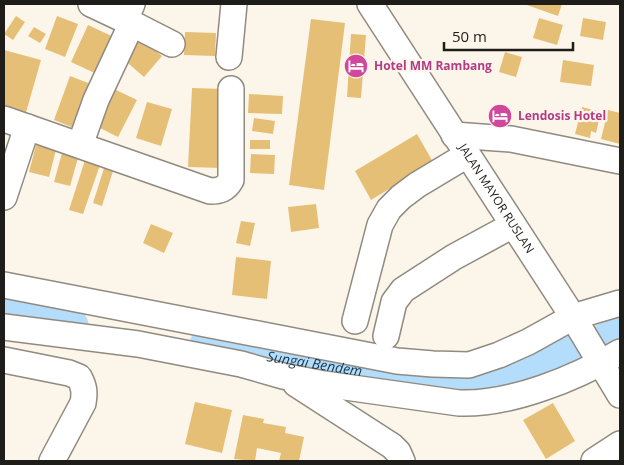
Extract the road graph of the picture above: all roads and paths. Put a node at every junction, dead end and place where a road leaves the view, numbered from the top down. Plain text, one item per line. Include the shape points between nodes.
1 (90, 4) edge
2 (234, 4) edge
3 (373, 6) edge
4 (130, 16) edge
5 (172, 44) dead end
6 (229, 57) dead end
7 (231, 89) dead end
8 (4, 119) edge
9 (27, 128) junction
10 (80, 145) junction
11 (460, 145) junction
12 (620, 161) edge
13 (4, 197) edge
14 (513, 226) junction
15 (4, 285) edge
16 (620, 303) edge
17 (573, 319) junction
18 (356, 321) dead end
19 (4, 327) edge
20 (386, 336) dead end
21 (606, 358) edge
22 (4, 360) edge
23 (283, 376) junction
24 (620, 395) edge
25 (620, 444) edge
26 (52, 461) edge
27 (402, 461) edge
28 (594, 461) edge

1 - 4 street
2 - 6 street
3 - 11 street, JALAN MAYOR RUSLAN
4 - 5 street
4 - 10 street
7 - 10 street via 231,180 224,189 210,191
8 - 9 street
9 - 10 street
9 - 13 street
11 - 12 street via 511,140
11 - 14 street, JALAN MAYOR RUSLAN
11 - 18 street via 389,209 380,225
14 - 17 street, JALAN MAYOR RUSLAN
14 - 20 street via 403,290 394,302
15 - 17 street via 397,361 432,364 469,365 499,355
16 - 17 street
17 - 21 street, JALAN MAYOR RUSLAN
19 - 23 street via 138,344 241,364
21 - 23 street via 531,391 476,403 334,386
21 - 24 street, JALAN MAYOR RUSLAN
22 - 26 street via 79,377 83,385 83,403
23 - 27 street via 392,446
25 - 28 street

